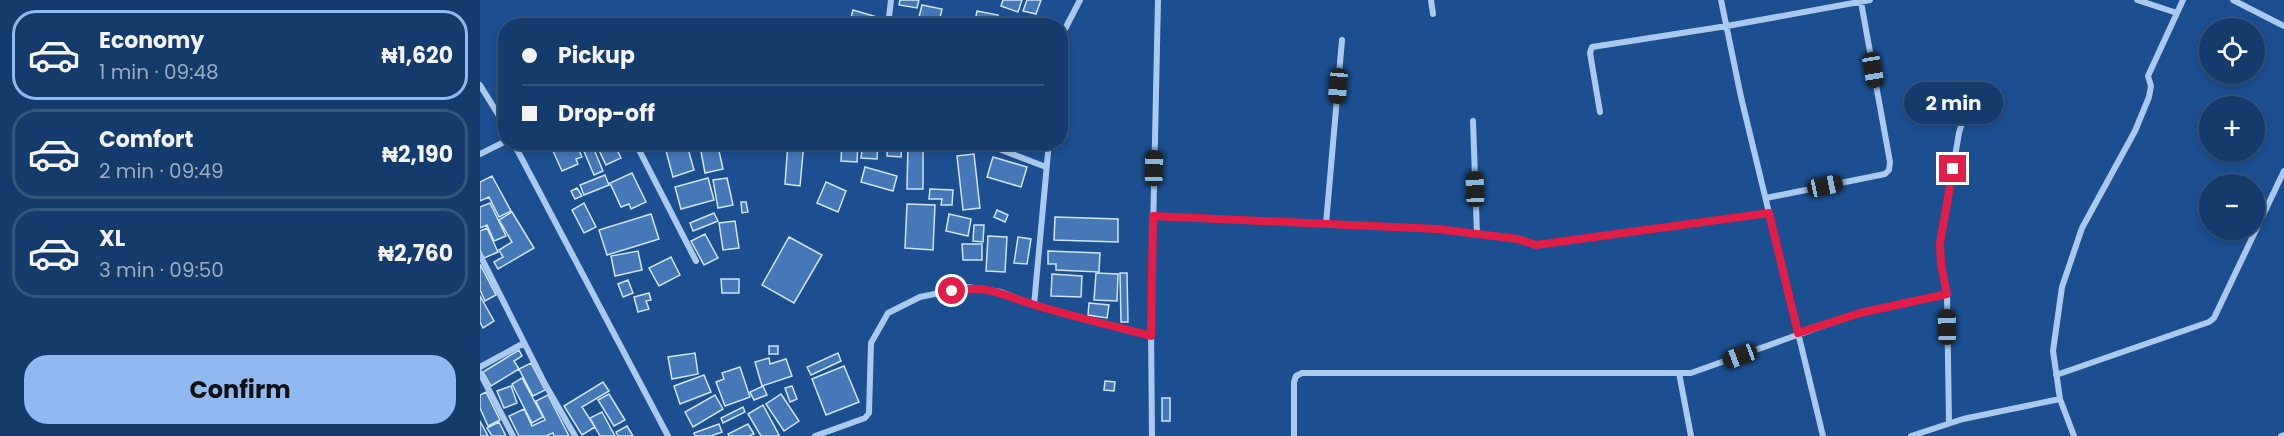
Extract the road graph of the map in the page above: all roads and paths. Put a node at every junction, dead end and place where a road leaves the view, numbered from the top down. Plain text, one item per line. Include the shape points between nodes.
1 (891, 0) edge
2 (1080, 0) edge
3 (1158, 0) edge
4 (1431, 0) edge
5 (1722, 0) edge
6 (1870, 0) edge
7 (2137, 0) edge
8 (2183, 0) edge
9 (2233, 0) edge
10 (1861, 2) junction
11 (2177, 13) junction
12 (1433, 14) dead end
13 (889, 18) edge
14 (1068, 23) edge
15 (1727, 26) junction
16 (2284, 26) edge
17 (1342, 39) dead end
18 (480, 85) edge
19 (1971, 93) dead end
20 (498, 110) edge
21 (1600, 112) dead end
22 (1473, 121) dead end
23 (498, 145) edge
24 (517, 150) edge
25 (639, 150) edge
26 (1001, 150) edge
27 (1047, 150) edge
28 (480, 154) edge
29 (1046, 168) junction
30 (2284, 171) edge
31 (1766, 198) junction
32 (1769, 213) junction
33 (1153, 216) junction
34 (1326, 224) junction
35 (1477, 234) junction
36 (480, 255) edge
37 (696, 261) dead end
38 (1947, 294) junction
39 (1034, 305) junction
40 (1798, 333) junction
41 (1151, 336) junction
42 (524, 343) junction
43 (480, 367) edge
44 (1679, 373) junction
45 (480, 374) edge
46 (2056, 375) junction
47 (2060, 399) junction
48 (1949, 423) junction
49 (513, 436) edge
50 (575, 436) edge
51 (668, 436) edge
52 (814, 436) edge
53 (1152, 436) edge
54 (1294, 436) edge
55 (1690, 436) edge
56 (1823, 436) edge
57 (1911, 436) edge
58 (2074, 436) edge

1 - 13 street
2 - 14 street
3 - 33 street
4 - 12 street
5 - 15 street
6 - 10 street
7 - 11 street
8 - 11 street
9 - 16 street
10 - 15 street
10 - 31 street via 1889,170 1885,174
11 - 46 street via 2148,76 2149,97 2082,228 2062,287 2053,351
15 - 21 street via 1592,47
15 - 31 street
17 - 34 street
18 - 20 street
19 - 38 street via 1959,133 1940,243
22 - 35 street
23 - 28 street
24 - 51 street
25 - 37 street
26 - 29 street
27 - 29 street
29 - 39 street
30 - 46 street via 2214,318
31 - 32 street
32 - 35 street via 1536,245
32 - 40 street
33 - 34 street
33 - 41 street
34 - 35 street
36 - 42 street
38 - 40 street via 1860,313
38 - 48 street
39 - 41 street
39 - 52 street via 1001,292 968,287 920,297 888,313 871,343 869,413 865,418
40 - 44 street via 1700,371
40 - 56 street
41 - 53 street
42 - 43 street
42 - 50 street
44 - 54 street via 1302,373 1294,382
44 - 55 street
45 - 49 street
46 - 47 street
47 - 48 street
47 - 58 street
48 - 57 street

